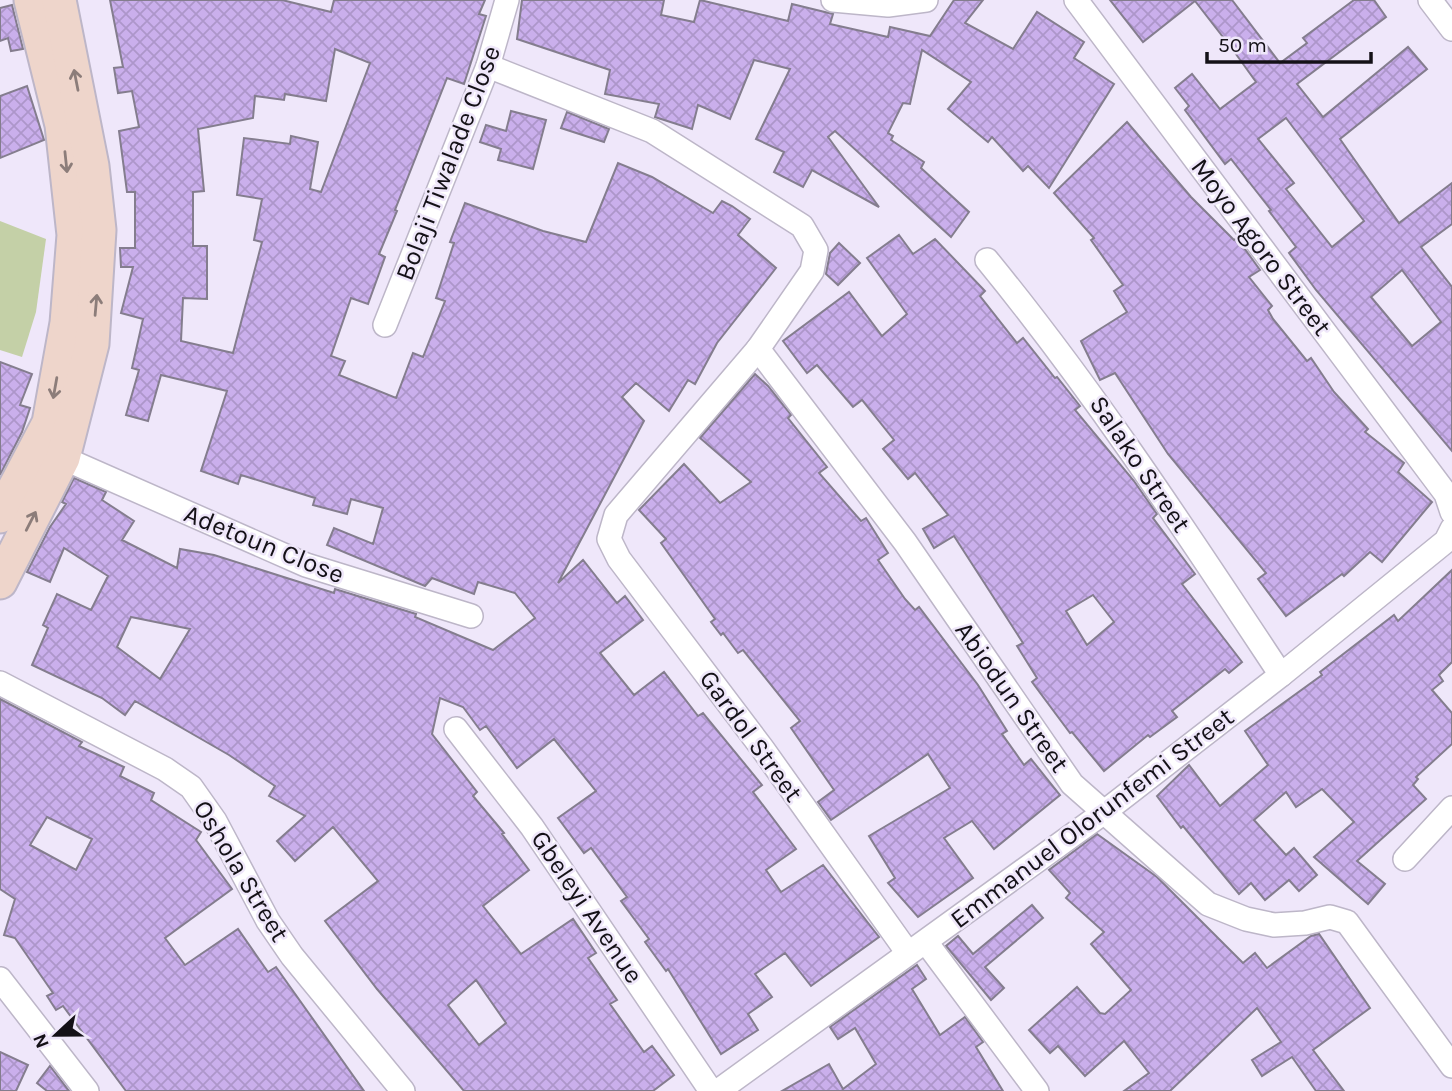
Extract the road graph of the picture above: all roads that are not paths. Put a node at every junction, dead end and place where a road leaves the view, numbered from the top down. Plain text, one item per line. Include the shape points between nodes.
1 (31, 0) edge
2 (59, 0) edge
3 (507, 0) edge
4 (833, 0) edge
5 (926, 0) edge
6 (1076, 0) edge
7 (1430, 0) edge
8 (1452, 29) edge
9 (488, 66) junction
10 (988, 260) dead end
11 (384, 326) dead end
12 (758, 349) junction
13 (63, 458) junction
14 (1449, 503) edge
15 (0, 516) edge
16 (1452, 529) edge
17 (0, 582) edge
18 (471, 616) dead end
19 (1281, 675) junction
20 (0, 683) edge
21 (456, 729) dead end
22 (1452, 808) edge
23 (1103, 813) junction
24 (1405, 859) dead end
25 (917, 947) junction
26 (0, 979) edge
27 (1452, 1066) edge
28 (87, 1091) edge
29 (403, 1091) edge
30 (711, 1091) edge
31 (718, 1091) edge
32 (1037, 1091) edge

1 -> 15 main road via 62,125 74,235 67,323 49,422
13 -> 2 main road via 92,344 99,230 92,166
3 - 9 street, Bolaji Tiwalade Close
4 - 5 street via 888,5
6 - 14 street, Moyo Agoro Street
7 - 8 street
9 - 11 street, Bolaji Tiwalade Close
9 - 12 street via 652,131 803,226 816,250 812,271
10 - 19 street, Salako Street via 1124,438
12 - 23 street, Abiodun Street via 905,542 1072,784
12 - 25 street, Gardol Street via 616,515 609,539 619,559
17 -> 13 main road
13 - 18 street, Adetoun Close via 306,565
16 - 19 street, Emmanuel Olorunfemi Street via 1446,541
19 - 23 street, Emmanuel Olorunfemi Street
20 - 29 street, Oshola Street via 191,787 292,956
21 - 30 street, Gbeleyi Avenue via 532,827
22 - 24 street
23 - 25 street, Emmanuel Olorunfemi Street
23 - 27 street, Abiodun Street via 1208,905 1275,925 1330,917 1347,922
25 - 31 street, Emmanuel Olorunfemi Street
25 - 32 street, Gardol Street
26 - 28 street

